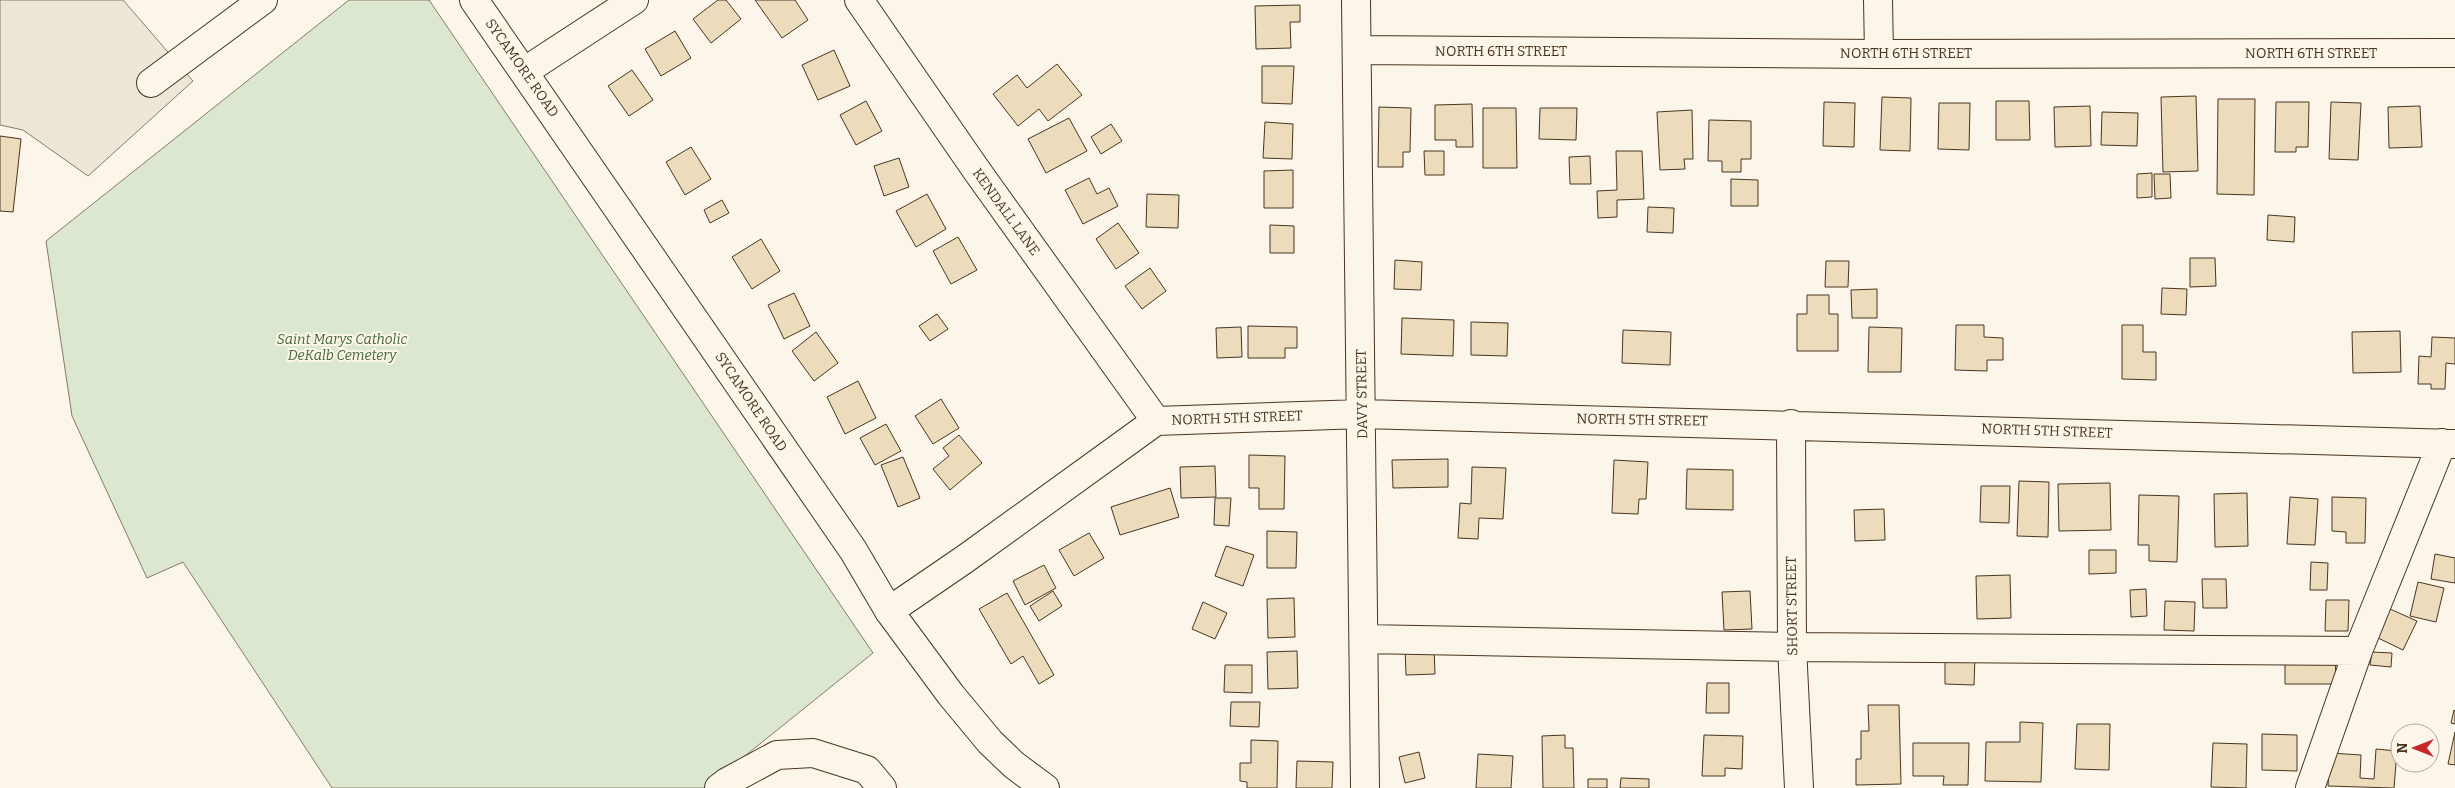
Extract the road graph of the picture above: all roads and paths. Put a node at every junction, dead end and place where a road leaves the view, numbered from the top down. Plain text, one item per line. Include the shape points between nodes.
1 (263, 0) edge
2 (474, 0) edge
3 (634, 0) edge
4 (860, 0) edge
5 (1356, 0) edge
6 (1878, 0) edge
7 (1357, 50) junction
8 (2455, 53) edge
9 (1879, 54) junction
10 (525, 71) junction
11 (151, 83) dead end
12 (1362, 414) junction
13 (1156, 420) junction
14 (1791, 424) junction
15 (2448, 443) edge
16 (889, 611) junction
17 (1364, 639) junction
18 (1792, 647) junction
19 (2358, 651) junction
20 (719, 788) edge
21 (882, 788) edge
22 (1045, 788) edge
23 (1365, 788) edge
24 (1799, 788) edge
25 (2310, 788) edge

1 - 11 street
2 - 10 street, SYCAMORE ROAD
3 - 10 street
4 - 13 street, KENDALL LANE via 977,171
5 - 7 street, DAVY STREET
6 - 9 street
7 - 9 street, NORTH 6TH STREET
7 - 12 street, DAVY STREET
8 - 9 street, NORTH 6TH STREET
10 - 16 street, SYCAMORE ROAD via 847,542
12 - 13 street, NORTH 5TH STREET
12 - 14 street, NORTH 5TH STREET
12 - 17 street, DAVY STREET
13 - 16 street, NORTH 5TH STREET
14 - 15 street, NORTH 5TH STREET
14 - 18 street, SHORT STREET
15 - 19 street
16 - 22 street, SYCAMORE ROAD via 950,695 990,742
17 - 18 street
17 - 23 street, DAVY STREET
18 - 19 street
18 - 24 street, SHORT STREET
19 - 25 street
20 - 21 street via 777,755 812,753 867,770

